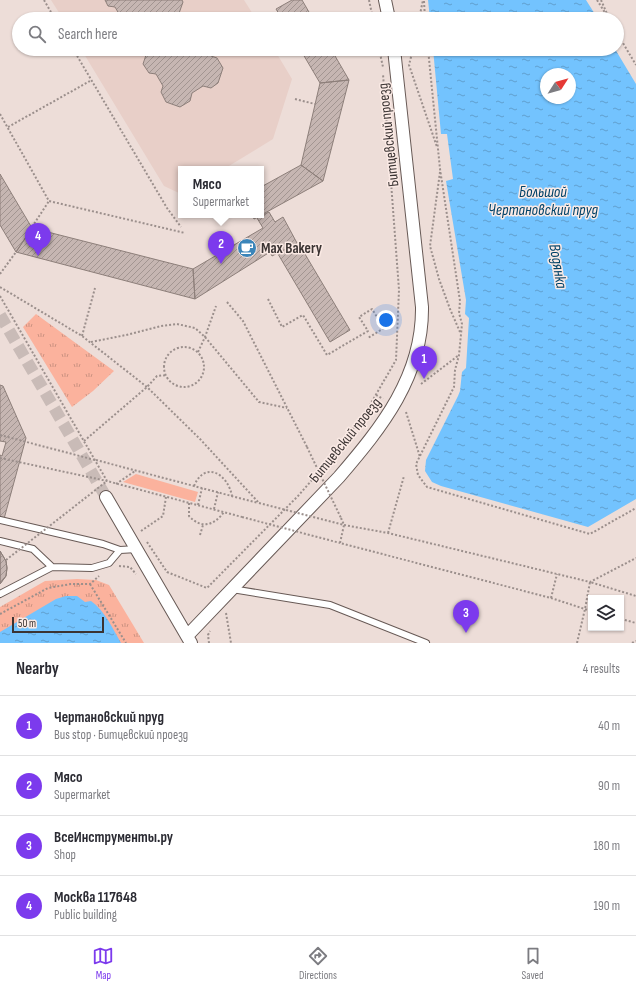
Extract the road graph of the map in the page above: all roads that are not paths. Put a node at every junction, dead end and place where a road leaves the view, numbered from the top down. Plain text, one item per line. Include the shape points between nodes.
1 (385, 0) edge
2 (388, 12) edge
3 (395, 56) edge
4 (106, 497) tunnel mouth
5 (0, 520) edge
6 (0, 540) edge
7 (120, 550) junction
8 (137, 550) junction
9 (52, 567) junction
10 (232, 589) junction
11 (0, 594) edge
12 (189, 640) edge
13 (426, 643) edge

1 - 2 street
3 - 10 street, Битцевский проезд via 422,307 423,324 414,363 388,415 358,456
4 - 8 street
5 - 7 lane
6 - 9 lane via 32,549
7 - 8 lane
7 - 9 lane via 111,563 92,568
8 - 12 street
9 - 11 lane
10 - 12 street, Битцевский проезд
10 - 13 lane via 330,605

